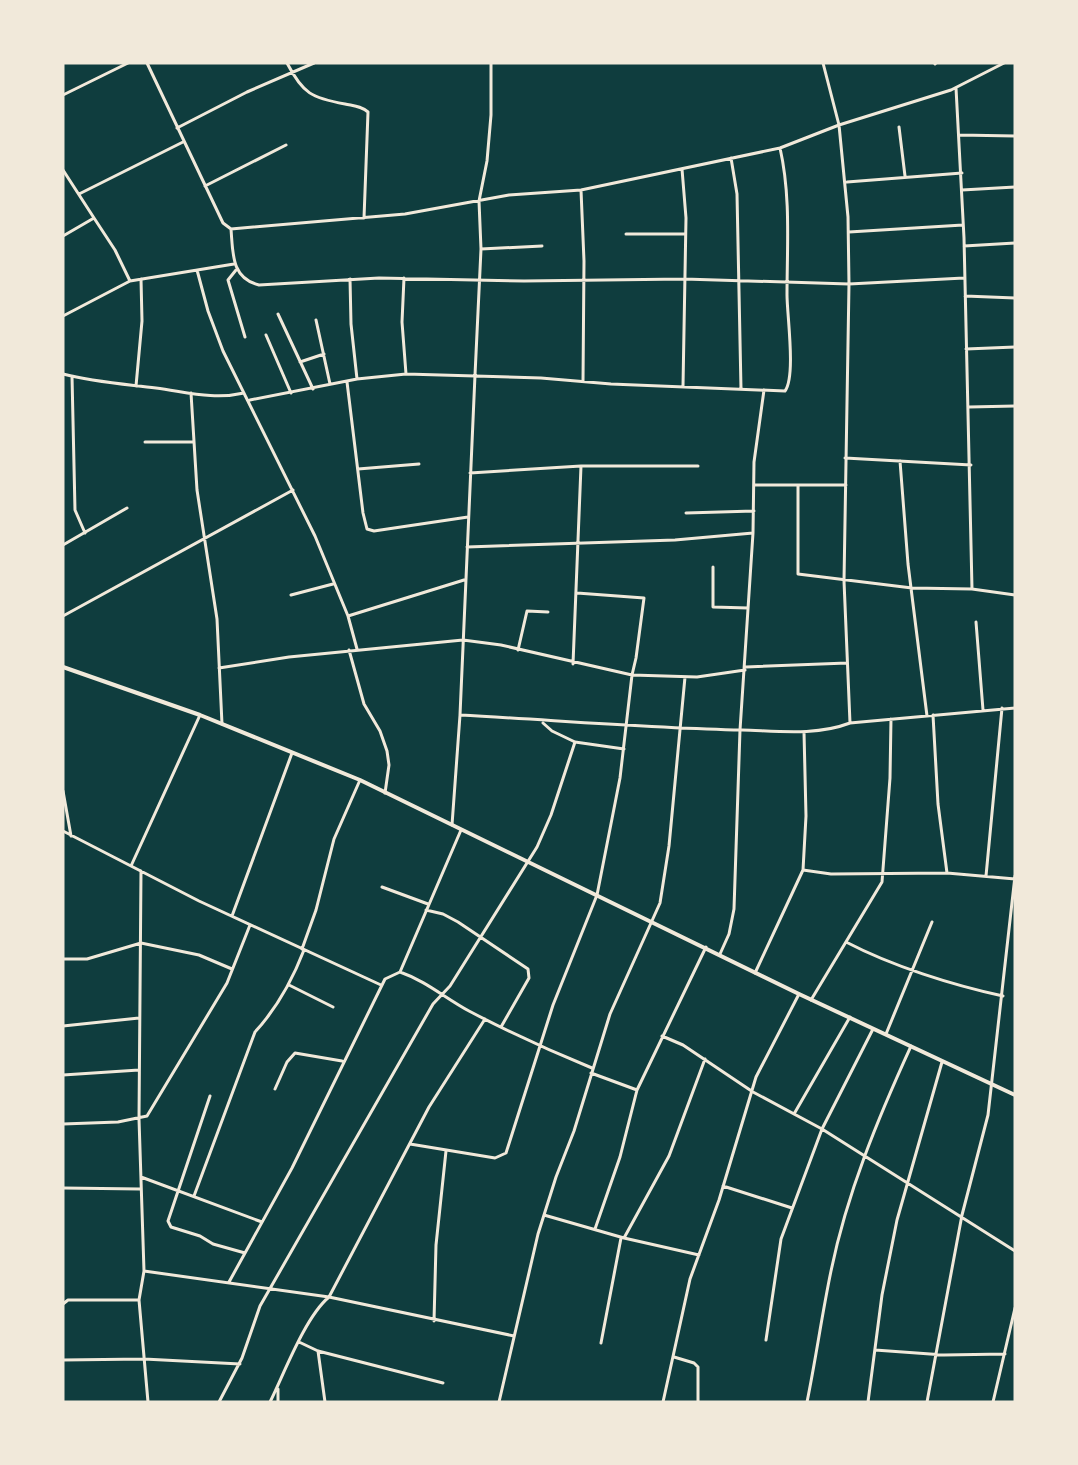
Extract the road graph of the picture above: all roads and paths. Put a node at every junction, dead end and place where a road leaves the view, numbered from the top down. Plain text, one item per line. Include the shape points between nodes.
1 (128, 63) edge
2 (147, 63) edge
3 (287, 63) edge
4 (314, 63) edge
5 (491, 63) edge
6 (823, 63) edge
7 (1004, 63) edge
8 (291, 72) junction
9 (956, 88) junction
10 (63, 95) edge
11 (839, 125) junction
12 (899, 127) dead end
13 (177, 128) junction
14 (959, 135) junction
15 (1015, 136) edge
16 (183, 142) junction
17 (286, 145) dead end
18 (780, 148) junction
19 (731, 158) junction
20 (682, 169) junction
21 (63, 170) edge
22 (962, 173) junction
23 (906, 176) junction
24 (846, 183) junction
25 (205, 186) junction
26 (1015, 186) edge
27 (580, 189) junction
28 (962, 190) junction
29 (79, 194) junction
30 (479, 201) junction
31 (94, 218) junction
32 (364, 219) junction
33 (963, 225) junction
34 (231, 229) junction
35 (849, 232) junction
36 (627, 234) dead end
37 (685, 234) junction
38 (63, 236) edge
39 (1015, 243) edge
40 (542, 246) dead end
41 (964, 246) junction
42 (480, 249) junction
43 (234, 264) junction
44 (198, 270) junction
45 (236, 270) junction
46 (404, 278) junction
47 (964, 278) junction
48 (141, 279) junction
49 (350, 279) junction
50 (479, 279) junction
51 (684, 279) junction
52 (583, 280) junction
53 (130, 281) junction
54 (739, 281) junction
55 (787, 283) junction
56 (849, 284) junction
57 (965, 296) junction
58 (1015, 298) edge
59 (278, 314) dead end
60 (63, 316) edge
61 (316, 320) dead end
62 (266, 335) dead end
63 (245, 337) dead end
64 (1015, 347) edge
65 (966, 349) junction
66 (324, 354) junction
67 (300, 362) junction
68 (63, 374) edge
69 (406, 374) junction
70 (475, 375) junction
71 (72, 376) junction
72 (357, 379) junction
73 (582, 381) junction
74 (347, 382) junction
75 (330, 384) junction
76 (136, 386) junction
77 (683, 386) junction
78 (741, 388) junction
79 (313, 389) junction
80 (764, 390) junction
81 (191, 393) junction
82 (244, 393) junction
83 (291, 393) junction
84 (250, 400) junction
85 (1015, 406) edge
86 (968, 407) junction
87 (145, 442) dead end
88 (193, 442) junction
89 (845, 458) junction
90 (900, 461) junction
91 (419, 464) dead end
92 (970, 465) junction
93 (581, 466) junction
94 (698, 466) dead end
95 (357, 470) junction
96 (470, 473) junction
97 (755, 485) junction
98 (798, 485) junction
99 (846, 485) junction
100 (293, 490) junction
101 (127, 508) dead end
102 (754, 511) junction
103 (686, 513) dead end
104 (468, 517) junction
105 (85, 533) junction
106 (753, 533) junction
107 (206, 538) junction
108 (580, 543) junction
109 (63, 545) edge
110 (467, 547) junction
111 (713, 567) dead end
112 (465, 580) junction
113 (844, 581) junction
114 (333, 584) junction
115 (912, 588) junction
116 (972, 589) junction
117 (578, 593) junction
118 (291, 595) dead end
119 (1015, 595) edge
120 (749, 608) junction
121 (548, 612) dead end
122 (63, 616) edge
123 (348, 616) junction
124 (976, 622) dead end
125 (463, 640) junction
126 (357, 649) junction
127 (349, 650) junction
128 (518, 650) junction
129 (847, 663) junction
130 (573, 664) junction
131 (63, 666) edge
132 (219, 668) junction
133 (745, 669) junction
134 (632, 675) junction
135 (686, 677) junction
136 (1002, 708) junction
137 (1015, 708) edge
138 (983, 711) junction
139 (200, 715) junction
140 (460, 715) junction
141 (933, 715) junction
142 (927, 716) junction
143 (891, 719) junction
144 (542, 722) junction
145 (850, 723) junction
146 (222, 724) junction
147 (625, 725) junction
148 (681, 729) junction
149 (740, 730) junction
150 (804, 732) junction
151 (574, 742) junction
152 (624, 749) junction
153 (292, 751) junction
154 (360, 780) junction
155 (63, 790) edge
156 (385, 793) junction
157 (452, 825) junction
158 (461, 830) junction
159 (63, 831) edge
160 (72, 836) junction
161 (527, 862) junction
162 (131, 866) junction
163 (803, 870) junction
164 (141, 871) junction
165 (882, 872) junction
166 (947, 873) junction
167 (986, 876) junction
168 (1015, 878) edge
169 (382, 887) dead end
170 (597, 895) junction
171 (429, 904) junction
172 (426, 910) junction
173 (232, 916) junction
174 (652, 922) junction
175 (932, 922) dead end
176 (249, 925) junction
177 (479, 937) junction
178 (846, 942) junction
179 (141, 943) junction
180 (706, 947) junction
181 (303, 950) junction
182 (720, 954) junction
183 (63, 959) edge
184 (232, 969) junction
185 (914, 969) junction
186 (400, 972) junction
187 (755, 973) junction
188 (289, 985) junction
189 (381, 985) junction
190 (444, 994) junction
191 (799, 994) junction
192 (1003, 996) junction
193 (811, 999) junction
194 (333, 1007) dead end
195 (850, 1017) junction
196 (139, 1018) junction
197 (485, 1018) junction
198 (63, 1026) edge
199 (501, 1027) junction
200 (874, 1028) junction
201 (886, 1034) junction
202 (662, 1036) junction
203 (540, 1046) junction
204 (911, 1046) junction
205 (705, 1059) junction
206 (943, 1060) junction
207 (342, 1061) junction
208 (139, 1070) junction
209 (592, 1071) junction
210 (63, 1075) edge
211 (993, 1084) junction
212 (276, 1089) dead end
213 (637, 1090) junction
214 (753, 1092) junction
215 (1015, 1095) edge
216 (210, 1096) dead end
217 (794, 1114) junction
218 (139, 1119) junction
219 (63, 1124) edge
220 (822, 1128) junction
221 (410, 1144) junction
222 (446, 1151) junction
223 (864, 1156) junction
224 (141, 1177) junction
225 (908, 1182) junction
226 (723, 1186) junction
227 (63, 1188) edge
228 (140, 1189) junction
229 (177, 1189) junction
230 (194, 1196) junction
231 (792, 1208) junction
232 (544, 1215) junction
233 (962, 1215) junction
234 (262, 1222) junction
235 (595, 1229) junction
236 (622, 1238) junction
237 (1015, 1251) edge
238 (245, 1253) junction
239 (699, 1255) junction
240 (144, 1270) junction
241 (229, 1282) junction
242 (272, 1288) junction
243 (328, 1297) junction
244 (139, 1300) junction
245 (63, 1304) edge
246 (1015, 1308) edge
247 (434, 1321) junction
248 (514, 1336) junction
249 (766, 1340) dead end
250 (299, 1342) junction
251 (601, 1343) dead end
252 (874, 1350) junction
253 (318, 1351) junction
254 (935, 1354) junction
255 (1005, 1354) junction
256 (674, 1357) junction
257 (144, 1359) junction
258 (63, 1360) edge
259 (240, 1364) junction
260 (443, 1383) dead end
261 (278, 1386) junction
262 (148, 1402) edge
263 (219, 1402) edge
264 (270, 1402) edge
265 (278, 1402) edge
266 (325, 1402) edge
267 (499, 1402) edge
268 (663, 1402) edge
269 (698, 1402) edge
270 (807, 1402) edge
271 (868, 1402) edge
272 (927, 1402) edge
273 (993, 1402) edge

1 - 10 street
2 - 13 street
3 - 8 street
4 - 8 street
5 - 30 street via 491,115
6 - 11 street
7 - 9 street
8 - 13 street
8 - 32 street via 305,92 314,97 368,112
9 - 11 street
9 - 14 street
11 - 18 street
11 - 24 street
12 - 23 street
13 - 16 street
14 - 15 street
14 - 22 street
16 - 25 street
16 - 29 street
17 - 25 street
18 - 19 street
18 - 55 street via 788,217
19 - 20 street
19 - 54 street via 737,194
20 - 27 street
20 - 37 street
21 - 29 street
22 - 23 street
22 - 28 street
23 - 24 street
24 - 35 street
25 - 34 street via 223,223
26 - 28 street
27 - 30 street
27 - 52 street
28 - 33 street
29 - 31 street
30 - 32 street
30 - 42 street
31 - 38 street
31 - 53 street
32 - 34 street
33 - 35 street
33 - 41 street
34 - 43 street
35 - 56 street
36 - 37 street
37 - 51 street
39 - 41 street
40 - 42 street
41 - 47 street
42 - 50 street
43 - 44 street
43 - 45 street
44 - 48 street
44 - 82 street via 213,327
45 - 49 street via 244,279 259,285
45 - 63 street via 228,280
46 - 49 street
46 - 50 street
46 - 69 street
47 - 56 street
47 - 57 street
48 - 53 street
48 - 76 street
49 - 72 street
50 - 52 street
50 - 70 street
51 - 52 street
51 - 54 street
51 - 77 street
52 - 73 street
53 - 60 street
54 - 55 street
54 - 78 street
55 - 56 street
55 - 80 street via 788,388
56 - 89 street
57 - 58 street
57 - 65 street
59 - 67 street
61 - 66 street
62 - 83 street
64 - 65 street
65 - 86 street
66 - 67 street
66 - 75 street
67 - 79 street
68 - 71 street
69 - 70 street
69 - 72 street
70 - 73 street
70 - 96 street
71 - 76 street
71 - 105 street via 75,501 77,518
72 - 74 street
73 - 77 street
74 - 75 street
74 - 95 street
75 - 79 street
76 - 81 street
77 - 78 street
78 - 80 street
79 - 83 street
80 - 97 street via 754,462
81 - 82 street via 217,397
81 - 88 street
82 - 84 street
83 - 84 street
84 - 100 street
85 - 86 street
86 - 92 street
87 - 88 street
88 - 107 street
89 - 90 street
89 - 99 street
90 - 92 street
90 - 115 street
91 - 95 street
92 - 116 street
93 - 94 street
93 - 96 street
93 - 108 street
95 - 104 street via 365,526 370,531
96 - 104 street
97 - 98 street
97 - 102 street
98 - 99 street
98 - 113 street via 796,571
99 - 113 street
100 - 107 street
100 - 114 street
101 - 105 street
102 - 103 street
102 - 106 street
104 - 110 street
105 - 109 street
106 - 108 street
106 - 120 street
107 - 122 street
107 - 132 street
108 - 110 street
108 - 117 street
110 - 112 street
111 - 120 street via 712,607
112 - 123 street
112 - 125 street
113 - 115 street
113 - 129 street
114 - 118 street
114 - 123 street
115 - 116 street
115 - 142 street
116 - 119 street
117 - 130 street
117 - 134 street via 644,598
120 - 133 street
121 - 128 street via 524,614
123 - 126 street
124 - 138 street
125 - 126 street
125 - 128 street
125 - 140 street
126 - 127 street
127 - 132 street
127 - 156 street via 364,704 387,751
128 - 130 street
129 - 133 street
129 - 145 street
130 - 134 street
131 - 139 main road
132 - 146 street
133 - 135 street
133 - 149 street
134 - 135 street
134 - 147 street
135 - 148 street
136 - 137 street
136 - 138 street
136 - 167 street
138 - 141 street
139 - 146 main road
139 - 162 street
140 - 144 street
140 - 157 street
141 - 142 street
141 - 166 street
142 - 143 street
143 - 145 street
143 - 165 street
144 - 147 street
144 - 151 street
145 - 150 street
146 - 153 main road
147 - 148 street
147 - 152 street
148 - 149 street
148 - 174 street via 669,846 660,903
149 - 150 street
149 - 182 street via 734,909
150 - 163 street
151 - 152 street
151 - 161 street via 551,815
152 - 170 street
153 - 154 main road
153 - 173 street
154 - 156 main road
154 - 181 street via 334,839
155 - 160 street
156 - 157 main road
157 - 158 main road
158 - 161 main road
158 - 171 street
159 - 160 street
160 - 162 street
161 - 170 main road
161 - 177 street
162 - 164 street
163 - 165 street via 831,874
163 - 187 street
164 - 173 street
164 - 179 street
165 - 166 street
165 - 178 street via 879,891
166 - 167 street
167 - 168 street
168 - 192 street
169 - 171 street
170 - 174 main road
170 - 203 street
171 - 172 street
172 - 177 street via 443,914
172 - 186 street
173 - 176 street
174 - 180 main road
174 - 209 street via 624,979
175 - 185 street
176 - 181 street
176 - 184 street
177 - 190 street
177 - 199 street via 529,973
178 - 185 street
178 - 193 street
179 - 183 street via 87,959
179 - 184 street via 199,955
179 - 196 street
180 - 182 main road
180 - 202 street
181 - 188 street
181 - 189 street
182 - 187 main road
184 - 218 street via 151,1111
185 - 192 street
185 - 201 street
186 - 189 street
186 - 190 street
187 - 191 main road
188 - 194 street
188 - 230 street via 255,1032
189 - 207 street
190 - 197 street
190 - 242 street via 433,1004 389,1077
191 - 193 main road
191 - 214 street via 756,1077
192 - 211 street
193 - 195 main road
195 - 200 main road
195 - 217 street
196 - 198 street
196 - 208 street
197 - 199 street
197 - 221 street
199 - 203 street
200 - 201 main road
200 - 220 street
201 - 204 main road
202 - 205 street
202 - 213 street
203 - 209 street
203 - 222 street via 506,1153 495,1158
204 - 206 main road
204 - 223 street
205 - 214 street
205 - 236 street via 669,1156
206 - 211 main road
206 - 225 street
207 - 212 street via 295,1053
207 - 234 street
208 - 210 street
208 - 218 street
209 - 213 street
209 - 232 street
211 - 215 main road
211 - 233 street
213 - 235 street via 620,1157
214 - 217 street
214 - 226 street
216 - 229 street
217 - 220 street
218 - 219 street
218 - 224 street
220 - 223 street
220 - 231 street
221 - 222 street
221 - 243 street
222 - 247 street via 436,1245
223 - 225 street
223 - 270 street via 831,1271
224 - 228 street
224 - 229 street
225 - 233 street
225 - 252 street via 882,1295
226 - 231 street
226 - 239 street
227 - 228 street
228 - 240 street
229 - 230 street
229 - 238 street via 169,1225
230 - 234 street
231 - 249 street via 781,1239
232 - 235 street
232 - 248 street
233 - 237 street
233 - 254 street
234 - 238 street
235 - 236 street
236 - 239 street
236 - 251 street
238 - 241 street
239 - 256 street via 690,1279
240 - 241 street
240 - 244 street
241 - 242 street
242 - 243 street
242 - 259 street via 260,1306
243 - 247 street
243 - 250 street
244 - 245 street via 68,1300
244 - 257 street
246 - 255 street
247 - 248 street
248 - 267 street
250 - 253 street
250 - 261 street
252 - 254 street
252 - 271 street
253 - 260 street
253 - 266 street
254 - 255 street
254 - 272 street
255 - 273 street
256 - 268 street
256 - 269 street via 698,1367
257 - 258 street
257 - 259 street
257 - 262 street
259 - 263 street
261 - 264 street
261 - 265 street

